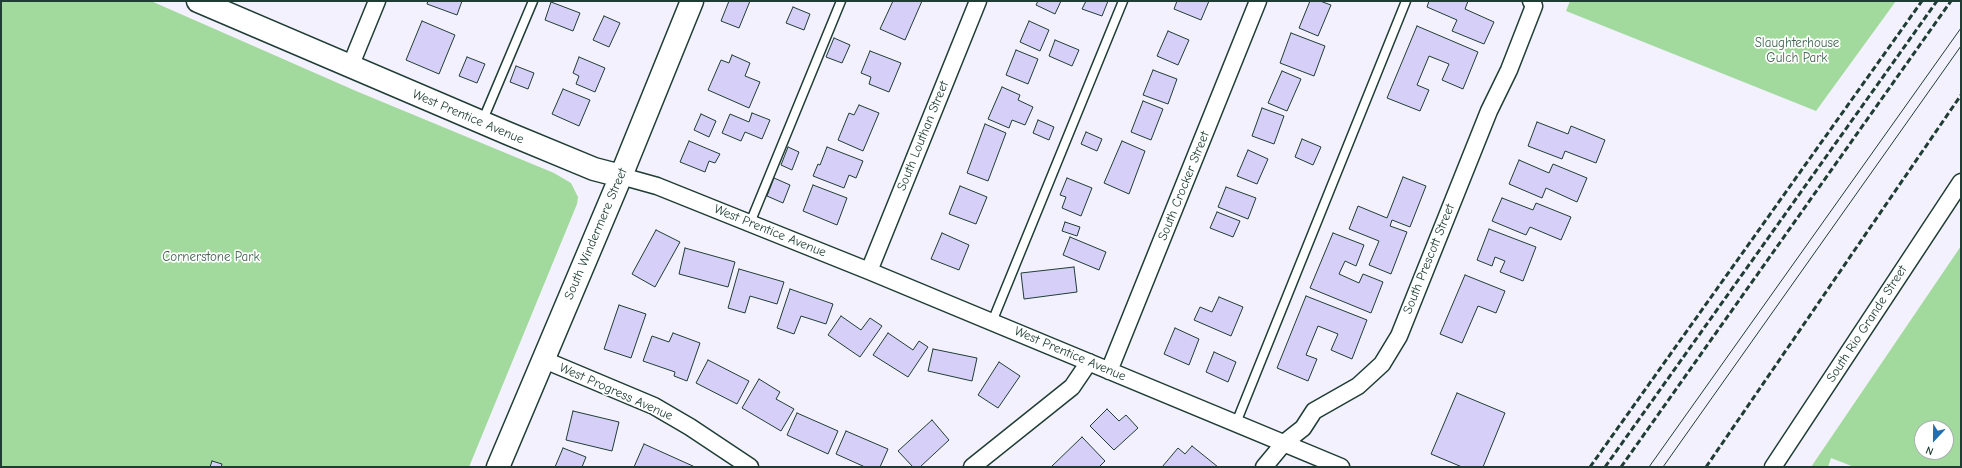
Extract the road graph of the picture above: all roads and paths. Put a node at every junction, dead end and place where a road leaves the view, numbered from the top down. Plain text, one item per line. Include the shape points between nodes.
1 (198, 1) edge
2 (377, 1) edge
3 (533, 1) edge
4 (692, 1) edge
5 (841, 1) edge
6 (978, 1) edge
7 (1123, 1) edge
8 (1258, 1) edge
9 (1406, 1) edge
10 (1532, 4) edge
11 (220, 5) edge
12 (350, 67) junction
13 (482, 123) junction
14 (621, 176) junction
15 (1958, 191) edge
16 (750, 223) junction
17 (869, 271) junction
18 (992, 322) junction
19 (542, 359) junction
20 (1089, 362) junction
21 (1109, 371) junction
22 (1236, 423) junction
23 (1284, 443) junction
24 (730, 462) edge
25 (498, 467) edge
26 (750, 467) edge
27 (972, 467) edge
28 (1264, 467) edge
29 (1341, 467) edge
30 (1773, 467) edge

1 - 11 street, West Prentice Avenue
2 - 12 street
3 - 13 lane
4 - 14 street, South Windermere Street
5 - 16 lane
6 - 17 street, South Louthan Street
7 - 18 lane
8 - 21 street, South Crocker Street
9 - 22 lane
10 - 23 street, South Prescott Street via 1509,70 1489,111 1399,336 1382,364 1358,386 1314,411 1302,428
11 - 12 street, West Prentice Avenue
12 - 13 street, West Prentice Avenue
13 - 14 street, West Prentice Avenue via 594,169
14 - 16 street, West Prentice Avenue via 657,186
14 - 19 street, South Windermere Street
15 - 30 street, South Rio Grande Street
16 - 17 street, West Prentice Avenue
17 - 18 street, West Prentice Avenue
18 - 20 street, West Prentice Avenue
19 - 24 street, West Progress Avenue via 654,406 690,427
19 - 25 street, South Windermere Street
20 - 21 street, West Prentice Avenue
20 - 27 street via 1072,387
21 - 22 street, West Prentice Avenue
22 - 23 street, West Prentice Avenue
23 - 28 street, South Prescott Street
23 - 29 street, West Prentice Avenue
24 - 26 street, West Progress Avenue

